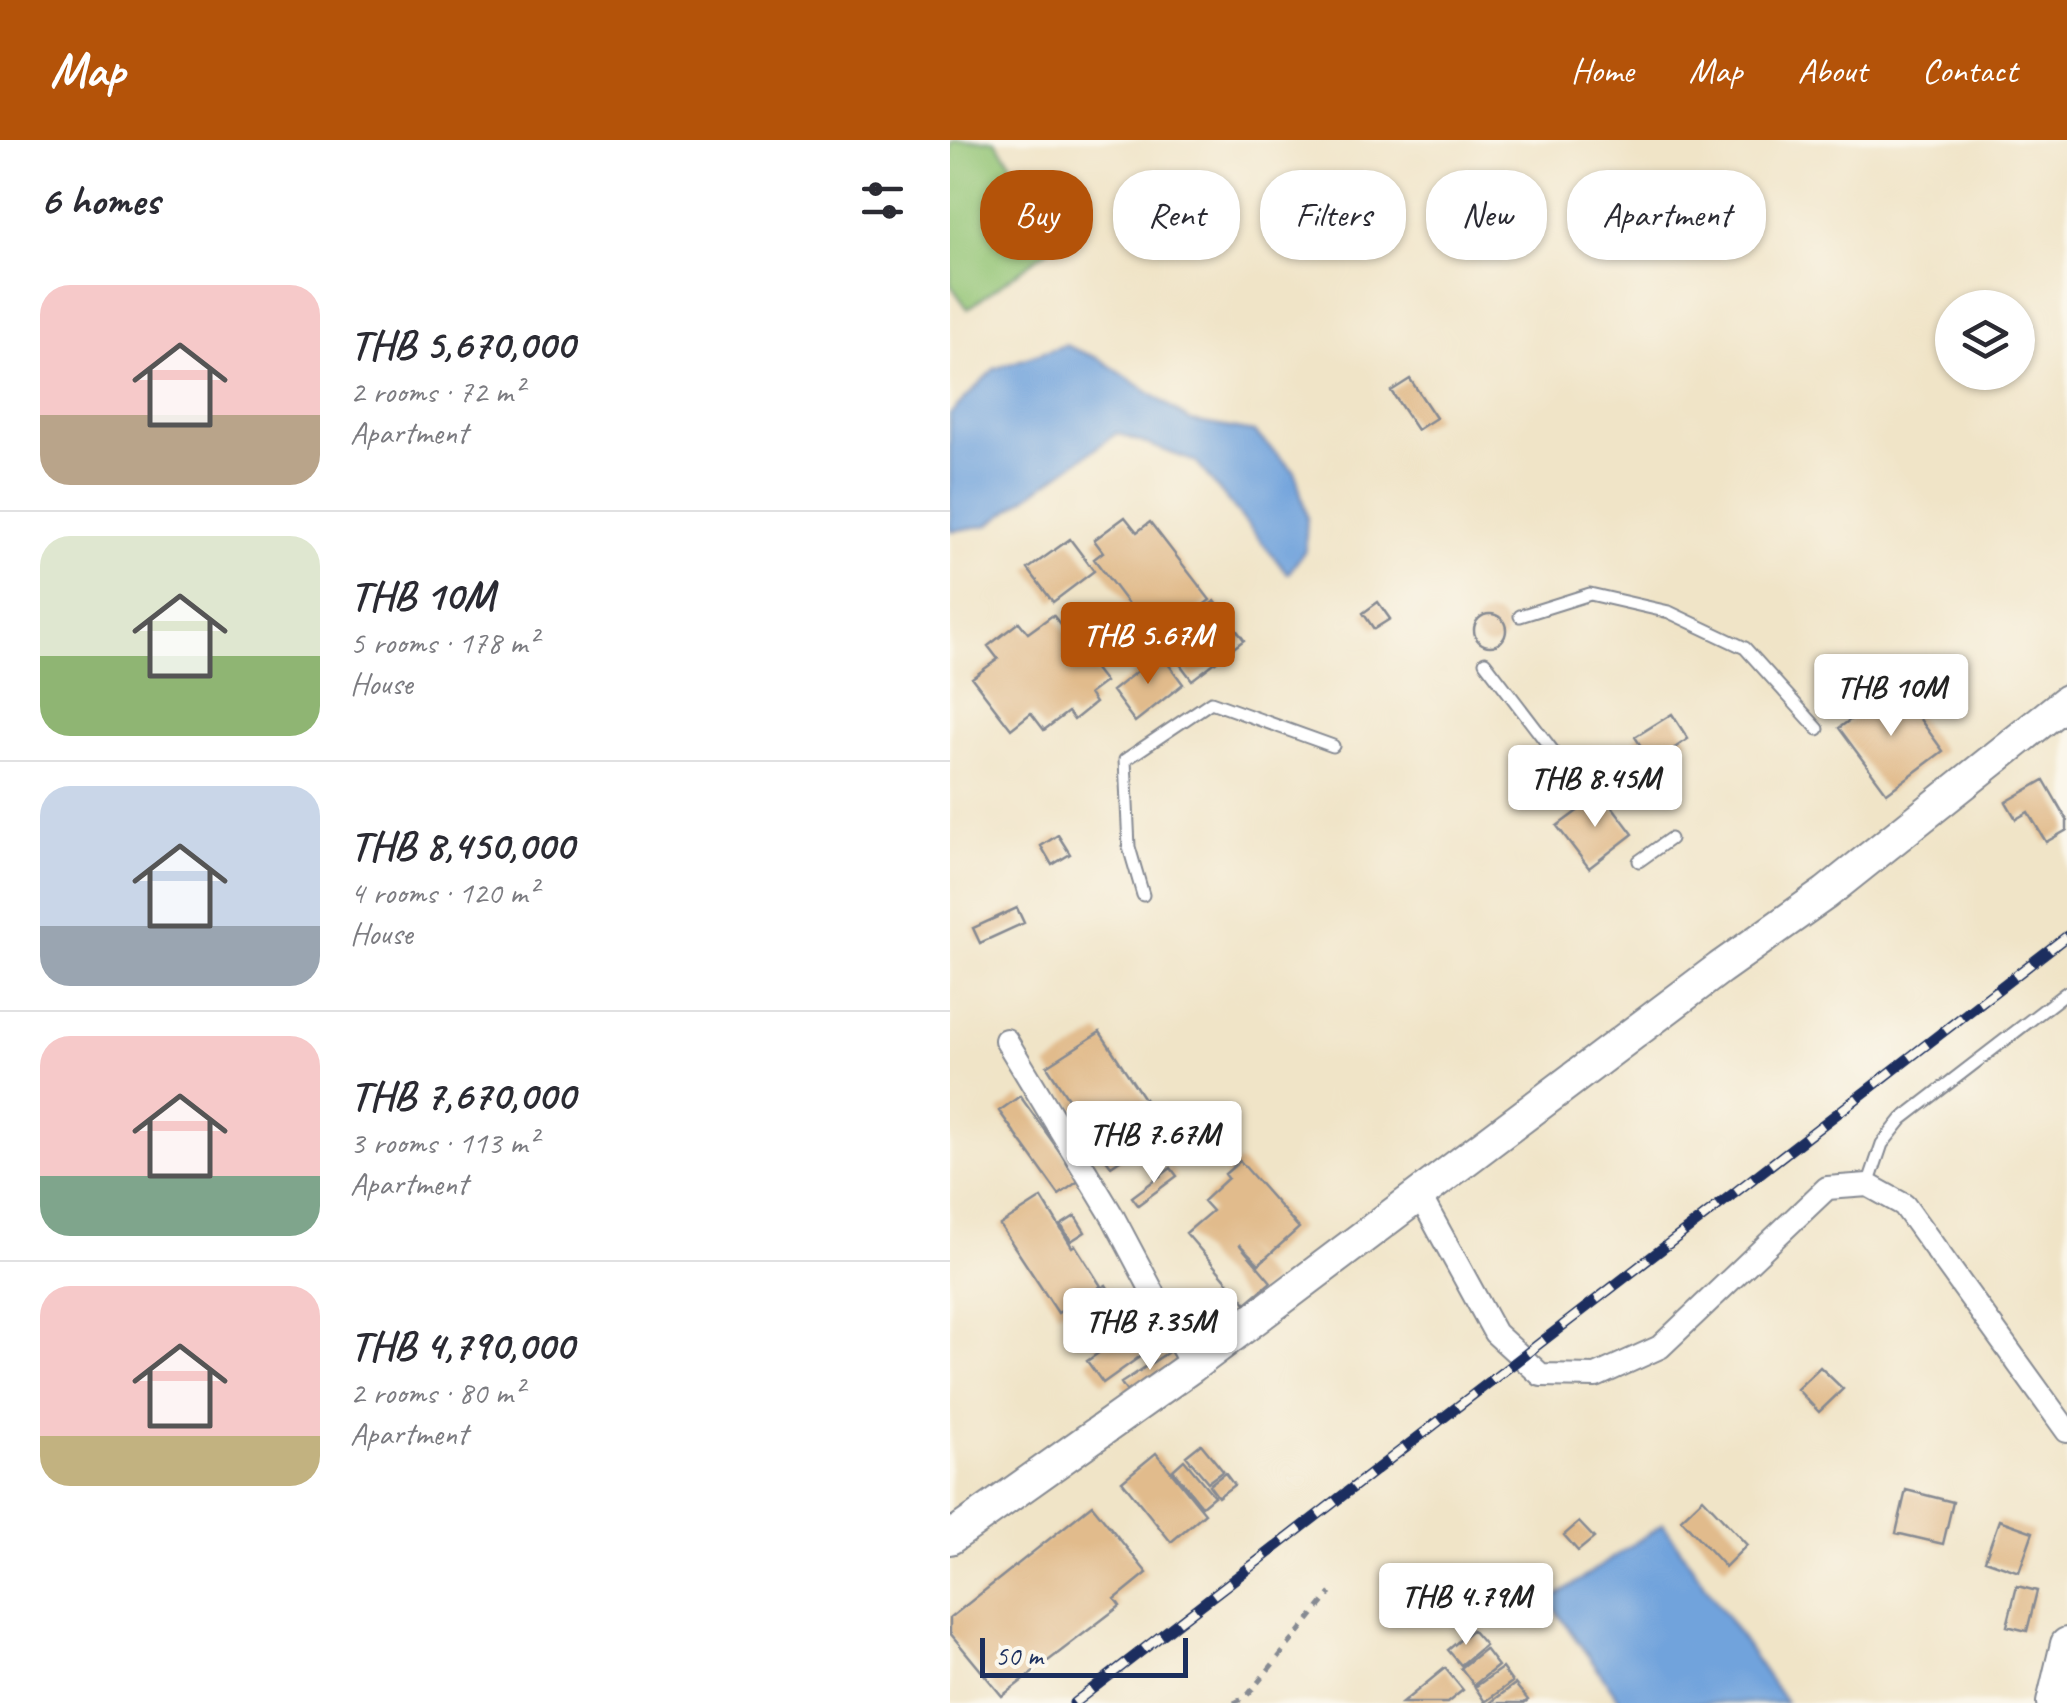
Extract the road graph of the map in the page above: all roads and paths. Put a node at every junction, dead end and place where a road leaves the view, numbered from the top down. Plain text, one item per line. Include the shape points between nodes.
1 (1520, 616) dead end
2 (1485, 662) dead end
3 (2067, 701) edge
4 (1818, 729) dead end
5 (1334, 746) dead end
6 (1591, 800) dead end
7 (1670, 839) dead end
8 (1638, 862) dead end
9 (1143, 895) dead end
10 (2067, 992) edge
11 (1006, 1040) dead end
12 (1868, 1185) junction
13 (1420, 1196) junction
14 (1192, 1366) junction
15 (2067, 1431) edge
16 (950, 1538) edge
17 (1331, 1593) dead end
18 (2067, 1644) edge
19 (1234, 1703) edge
20 (2052, 1703) edge

1 - 4 lane via 1590,594 1669,612 1744,648
2 - 6 lane
3 - 13 street via 1826,893
5 - 9 lane via 1211,702 1125,760 1129,847
7 - 8 lane
10 - 12 lane via 1902,1118 1882,1144
11 - 14 street via 1113,1217
12 - 13 street via 1828,1188 1660,1348 1596,1376 1541,1375 1495,1333
12 - 15 street via 1904,1205
13 - 14 street
14 - 16 street
17 - 19 path via 1246,1697
18 - 20 street

